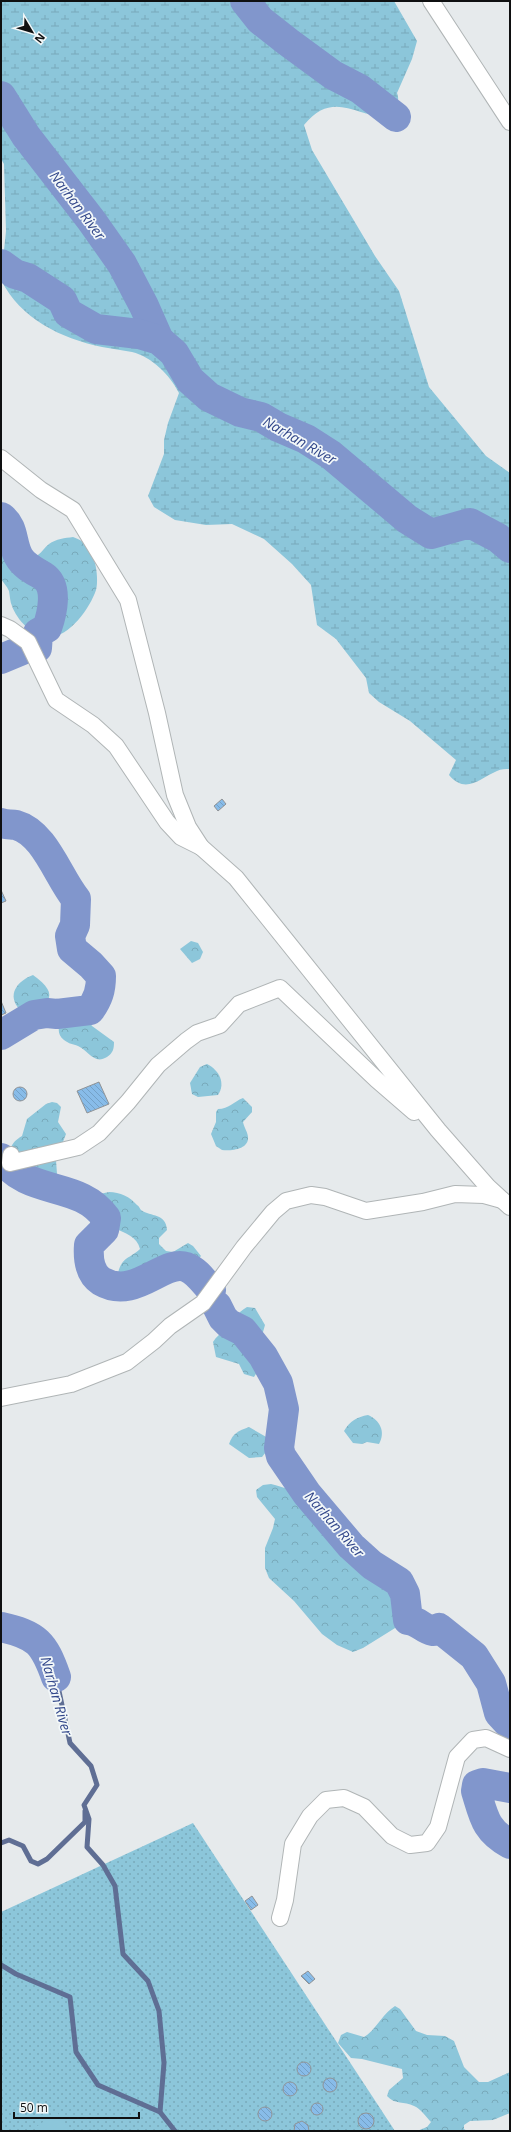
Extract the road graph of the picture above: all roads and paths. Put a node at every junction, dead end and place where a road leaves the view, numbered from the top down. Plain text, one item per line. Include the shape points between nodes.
1 (431, 1) edge
2 (503, 106) edge
3 (510, 122) edge
4 (1, 458) edge
5 (1, 626) edge
6 (201, 847) junction
7 (438, 1130) junction
8 (11, 1155) dead end
9 (507, 1204) edge
10 (1, 1398) edge
11 (510, 1749) edge
12 (280, 1918) dead end

1 - 2 street
2 - 3 street
4 - 6 street via 41,490 73,510 128,600 175,794 188,827
5 - 6 street via 10,629 28,642 56,700 92,725 116,746 167,822 180,837
6 - 7 street via 236,878
7 - 8 street via 377,1080 280,988 239,1004 220,1025 197,1033 186,1041 158,1065 99,1133 78,1147 10,1163
7 - 9 street
9 - 10 street via 484,1195 455,1194 366,1211 311,1195 286,1200 244,1247 203,1303 170,1326 127,1362 71,1384
11 - 12 street via 486,1738 473,1740 458,1757 438,1827 427,1842 410,1845 392,1836 364,1807 344,1798 326,1800 310,1816 293,1844

